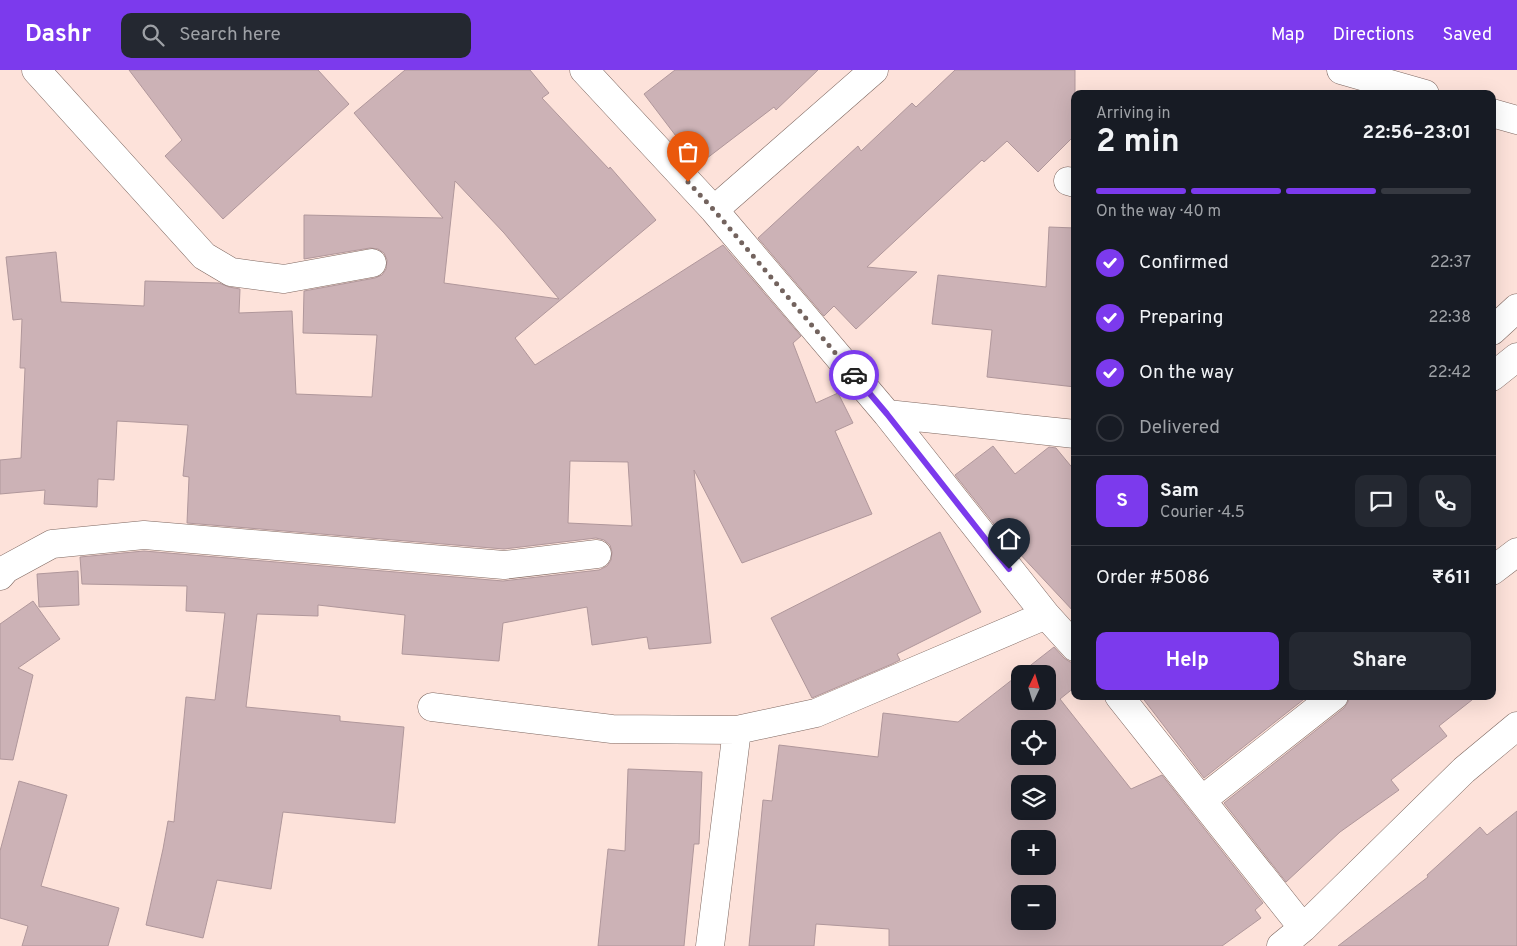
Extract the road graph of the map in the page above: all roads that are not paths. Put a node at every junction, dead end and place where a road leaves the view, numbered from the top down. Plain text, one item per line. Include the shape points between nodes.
1 (36, 70) edge
2 (584, 70) edge
3 (874, 70) edge
4 (1341, 70) edge
5 (1411, 90) edge
6 (1496, 114) edge
7 (1517, 120) edge
8 (714, 210) junction
9 (372, 263) dead end
10 (1508, 307) edge
11 (1496, 325) edge
12 (1517, 357) edge
13 (1496, 374) edge
14 (887, 414) junction
15 (1071, 434) edge
16 (1517, 552) edge
17 (597, 554) dead end
18 (1496, 568) edge
19 (0, 576) edge
20 (1046, 615) junction
21 (1071, 643) edge
22 (1122, 700) edge
23 (1329, 700) edge
24 (432, 707) dead end
25 (1517, 726) edge
26 (737, 730) junction
27 (1202, 800) junction
28 (1303, 928) junction
29 (710, 946) edge
30 (1281, 946) edge

1 - 9 street via 204,256 232,272 284,279
2 - 8 street
3 - 8 street
4 - 5 street
6 - 7 street
8 - 14 street
10 - 11 street
12 - 13 street
14 - 15 street
14 - 20 street
16 - 18 street
17 - 19 street via 504,565 144,535 52,544
20 - 21 street
20 - 26 street via 816,713
22 - 27 street
23 - 27 street
24 - 26 street via 612,729
25 - 28 street via 1464,770
26 - 29 street
27 - 28 street
28 - 30 street

